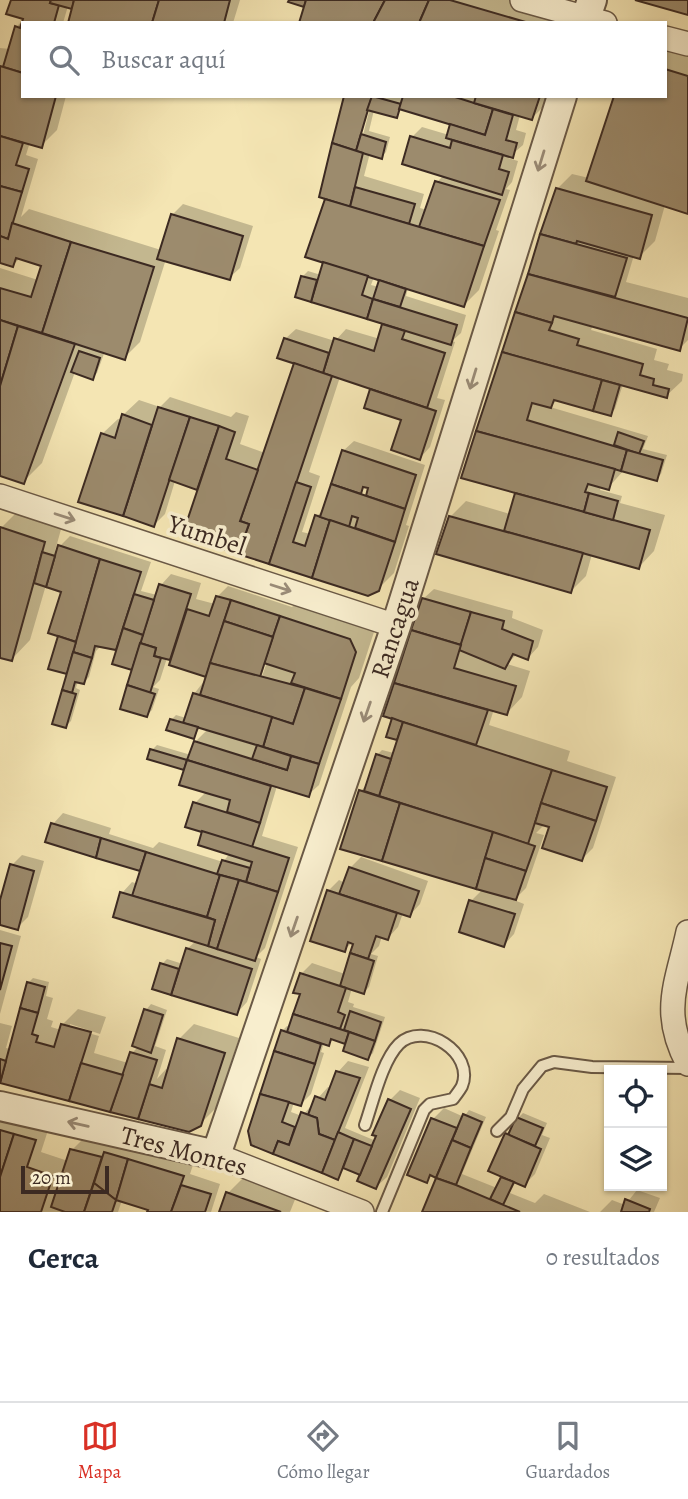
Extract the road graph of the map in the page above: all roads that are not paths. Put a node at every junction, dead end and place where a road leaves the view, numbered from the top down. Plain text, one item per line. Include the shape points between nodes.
1 (522, 0) edge
2 (592, 16) edge
3 (667, 39) edge
4 (688, 44) edge
5 (561, 98) edge
6 (0, 496) edge
7 (396, 626) junction
8 (688, 932) edge
9 (688, 1066) edge
10 (0, 1106) edge
11 (365, 1125) dead end
12 (496, 1131) dead end
13 (216, 1155) junction
14 (362, 1212) edge
15 (382, 1212) edge

1 - 2 street
3 - 4 street
5 -> 7 street, Rancagua
6 -> 7 street, Yumbel
7 -> 13 street, Rancagua
8 - 9 street via 674,986 673,1012 673,1026
9 - 12 lane via 592,1067 554,1062 542,1066
13 -> 10 street, Tres Montes
11 - 15 lane via 398,1045 419,1036 436,1039 456,1051 464,1074 462,1085 453,1099 424,1110
13 - 14 street, Tres Montes

